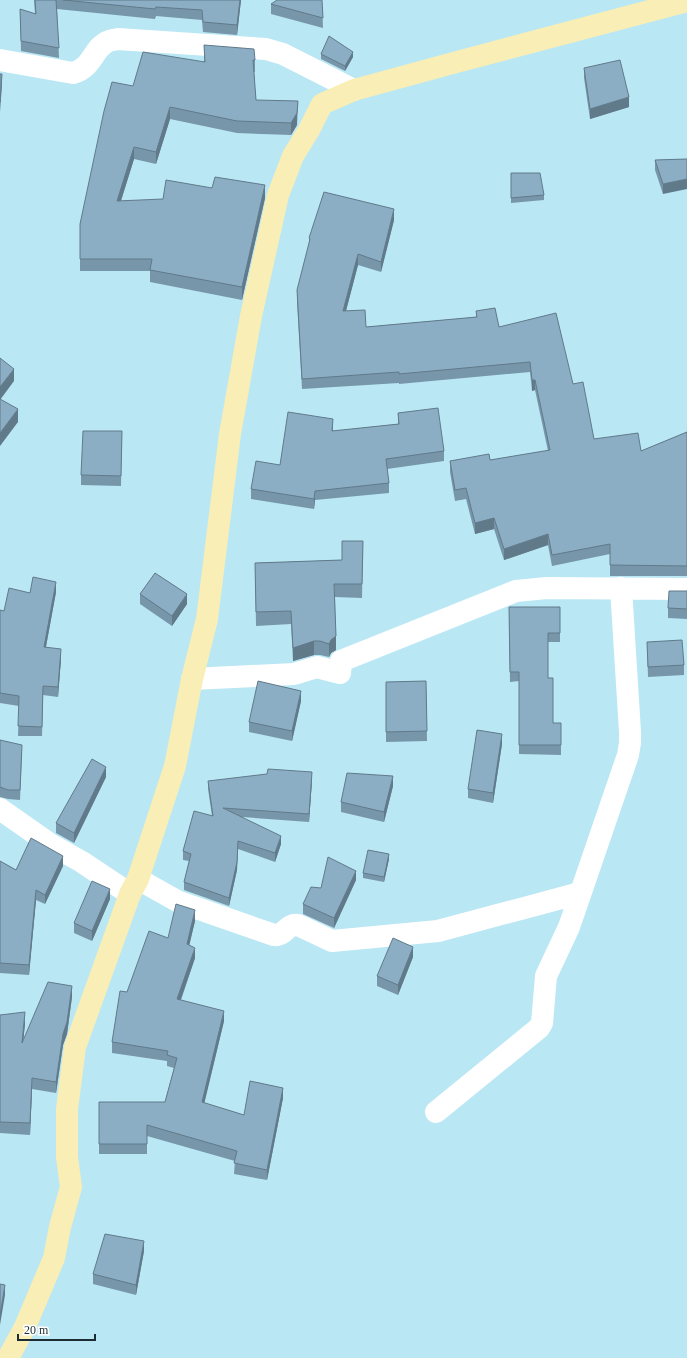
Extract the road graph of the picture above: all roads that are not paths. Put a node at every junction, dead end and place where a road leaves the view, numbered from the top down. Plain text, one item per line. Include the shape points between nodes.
1 (687, 1) edge
2 (0, 60) edge
3 (354, 90) junction
4 (621, 588) junction
5 (687, 589) edge
6 (192, 679) junction
7 (0, 809) edge
8 (134, 886) junction
9 (580, 893) junction
10 (436, 1112) dead end
11 (8, 1358) edge

1 - 3 street
2 - 3 street via 73,73 86,66 103,44 118,39 266,49 283,54
3 - 6 street via 322,104 293,156 278,195 251,316 234,410 207,619
4 - 5 street
4 - 6 street via 547,588 516,591 341,661 340,673 317,667 294,674
4 - 9 street via 630,743
6 - 8 street via 176,766
7 - 8 street via 50,844
8 - 9 street via 274,935 281,934 294,924 332,941 444,930
8 - 11 street via 76,1047 67,1109 67,1157 71,1187 54,1258 26,1327
9 - 10 street via 569,927 546,976 543,1017 539,1028

